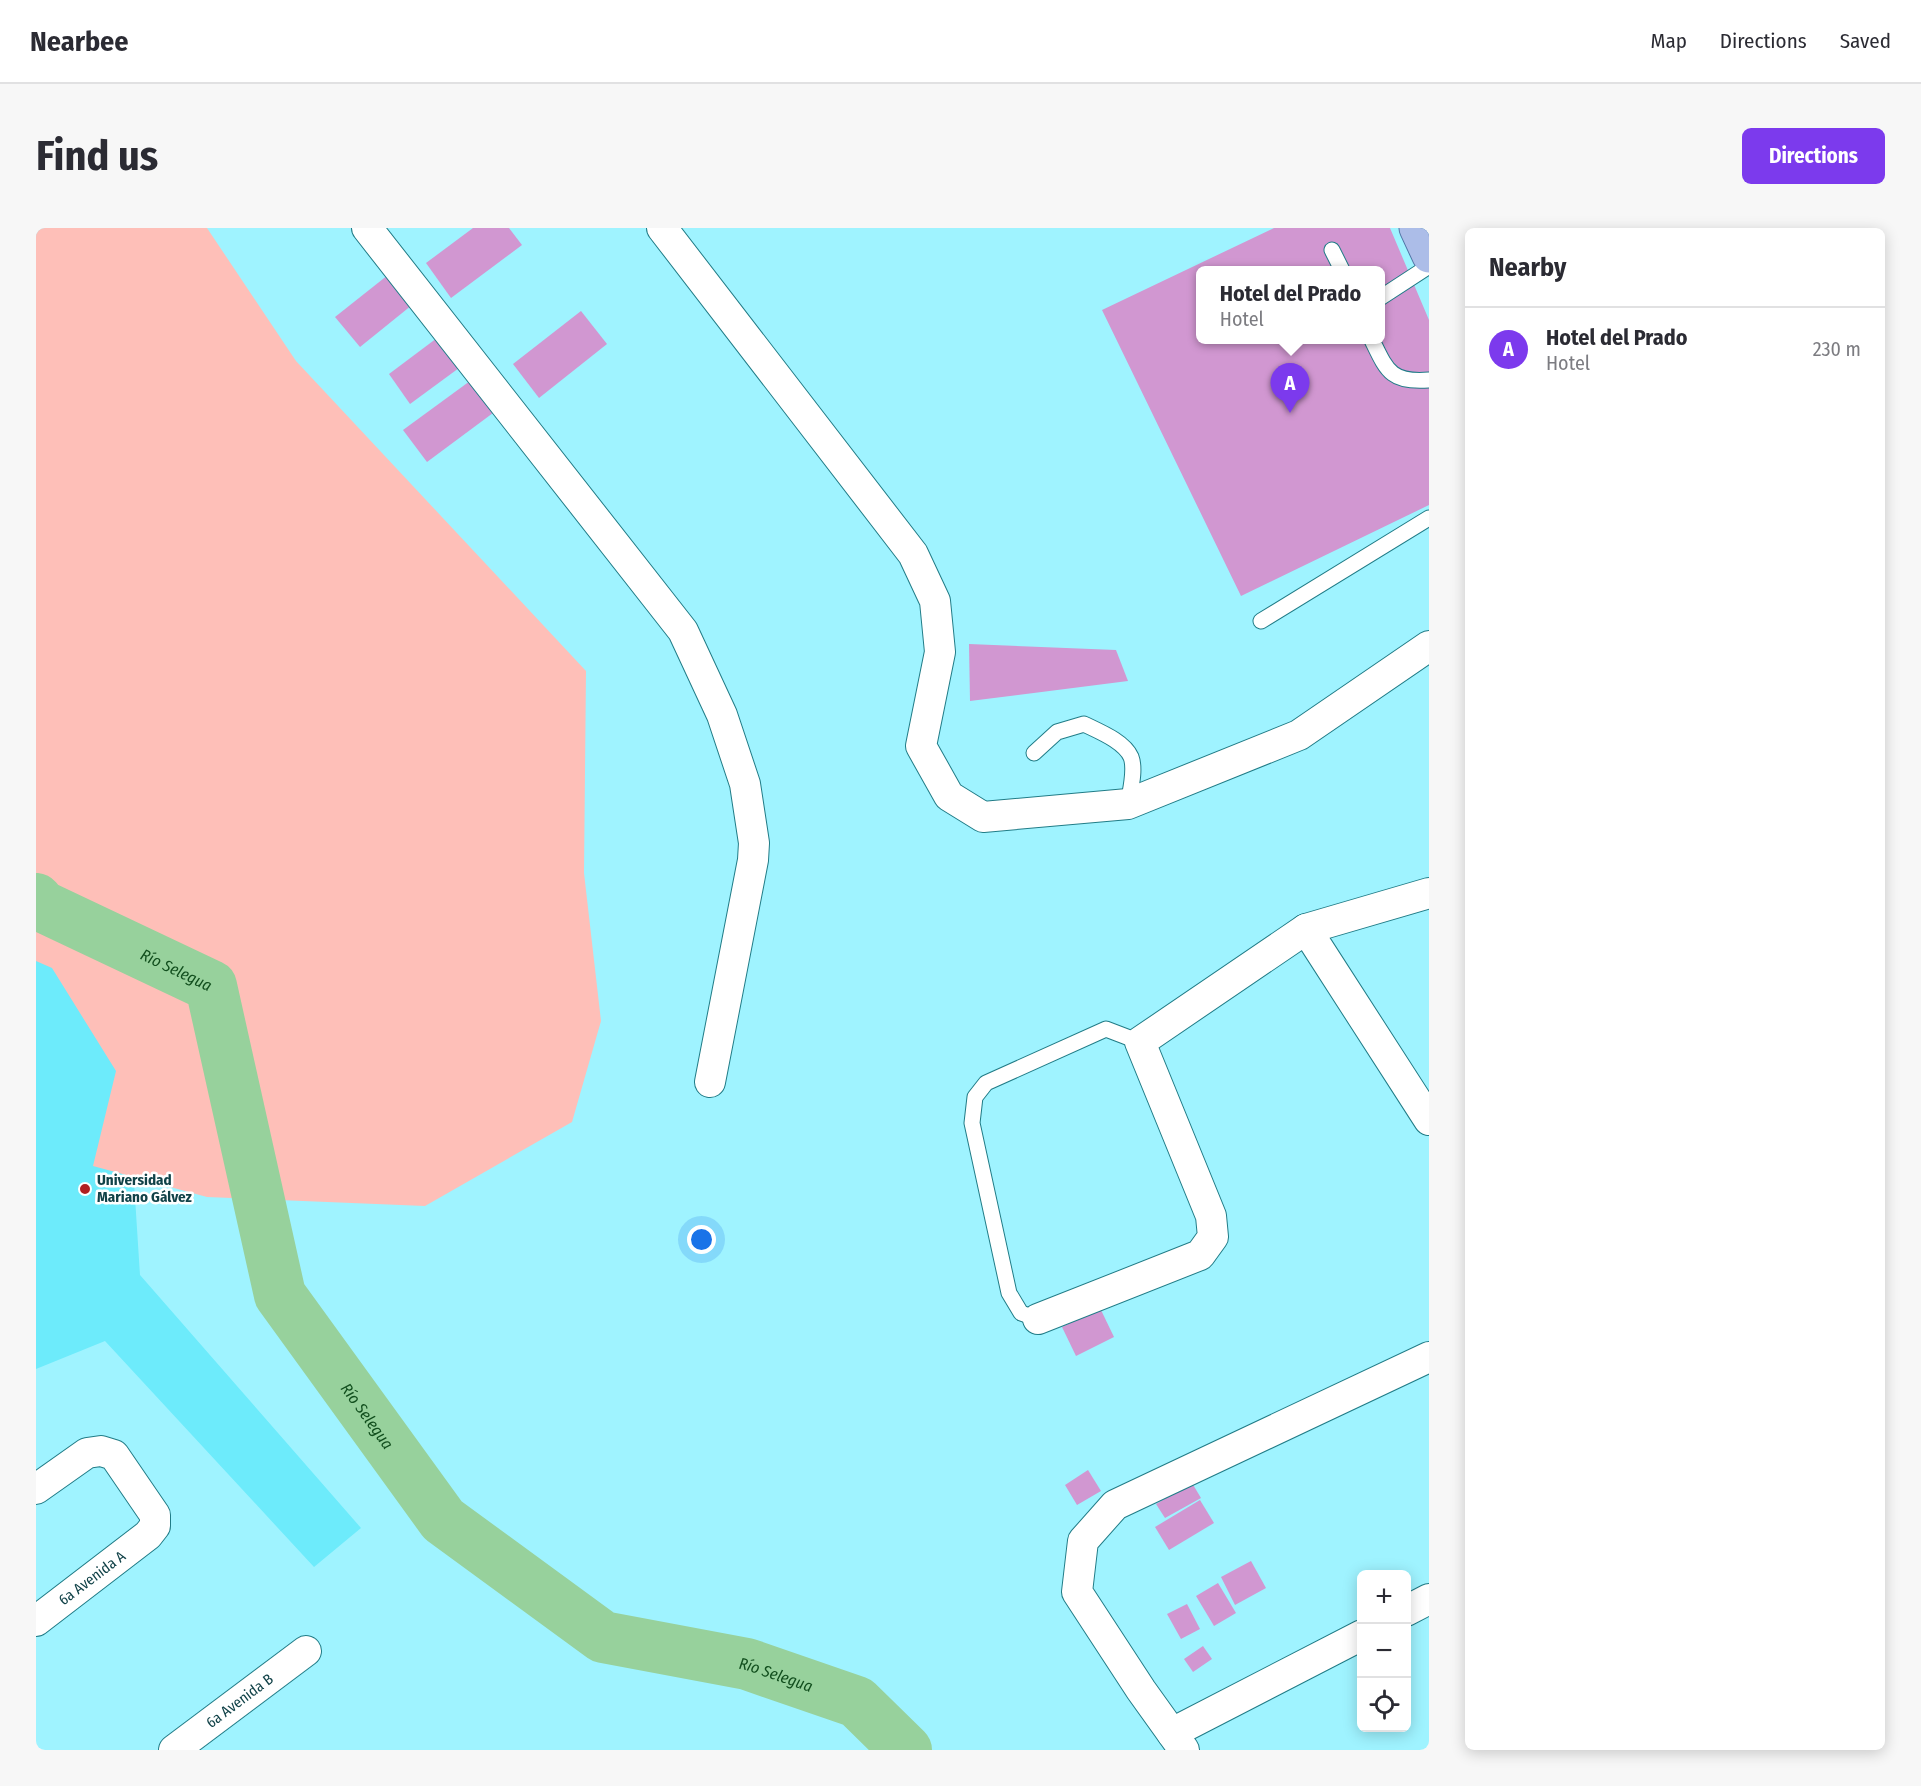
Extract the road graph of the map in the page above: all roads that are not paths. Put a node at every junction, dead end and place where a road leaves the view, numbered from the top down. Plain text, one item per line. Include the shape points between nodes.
1 (368, 228) edge
2 (662, 228) edge
3 (1416, 228) edge
4 (1332, 250) dead end
5 (1429, 256) edge
6 (1340, 266) edge
7 (1429, 266) edge
8 (1385, 295) edge
9 (1374, 344) edge
10 (1429, 380) edge
11 (1429, 518) edge
12 (1261, 621) dead end
13 (1429, 646) edge
14 (1034, 753) dead end
15 (1128, 804) junction
16 (1429, 893) edge
17 (1306, 929) junction
18 (1140, 1042) junction
19 (710, 1082) dead end
20 (1429, 1120) edge
21 (1038, 1319) joint
22 (1429, 1357) edge
23 (36, 1489) edge
24 (1429, 1599) edge
25 (1411, 1609) edge
26 (36, 1621) edge
27 (1357, 1638) edge
28 (306, 1651) dead end
29 (1178, 1742) edge
30 (174, 1750) edge

1 - 19 street via 683,631 722,715 745,784 754,843
2 - 15 street via 913,554 935,601 939,652 921,746 949,796 983,817
3 - 5 main road
4 - 6 lane
7 - 8 lane
9 - 10 lane via 1385,368 1398,377
11 - 12 lane
13 - 15 street via 1299,735
14 - 15 lane via 1057,732 1084,724 1113,738 1131,756
16 - 17 street
17 - 18 street
17 - 20 street
18 - 21 street via 1211,1216 1213,1237 1200,1255
18 - 21 lane via 1106,1029 986,1083 975,1097 972,1123 1009,1293 1021,1313
22 - 29 street via 1115,1505 1083,1541 1077,1592
23 - 26 street, 6a Avenida A via 87,1453 101,1451 114,1455 155,1515 155,1526 148,1535
24 - 25 street
27 - 29 street
28 - 30 street, 6a Avenida B

